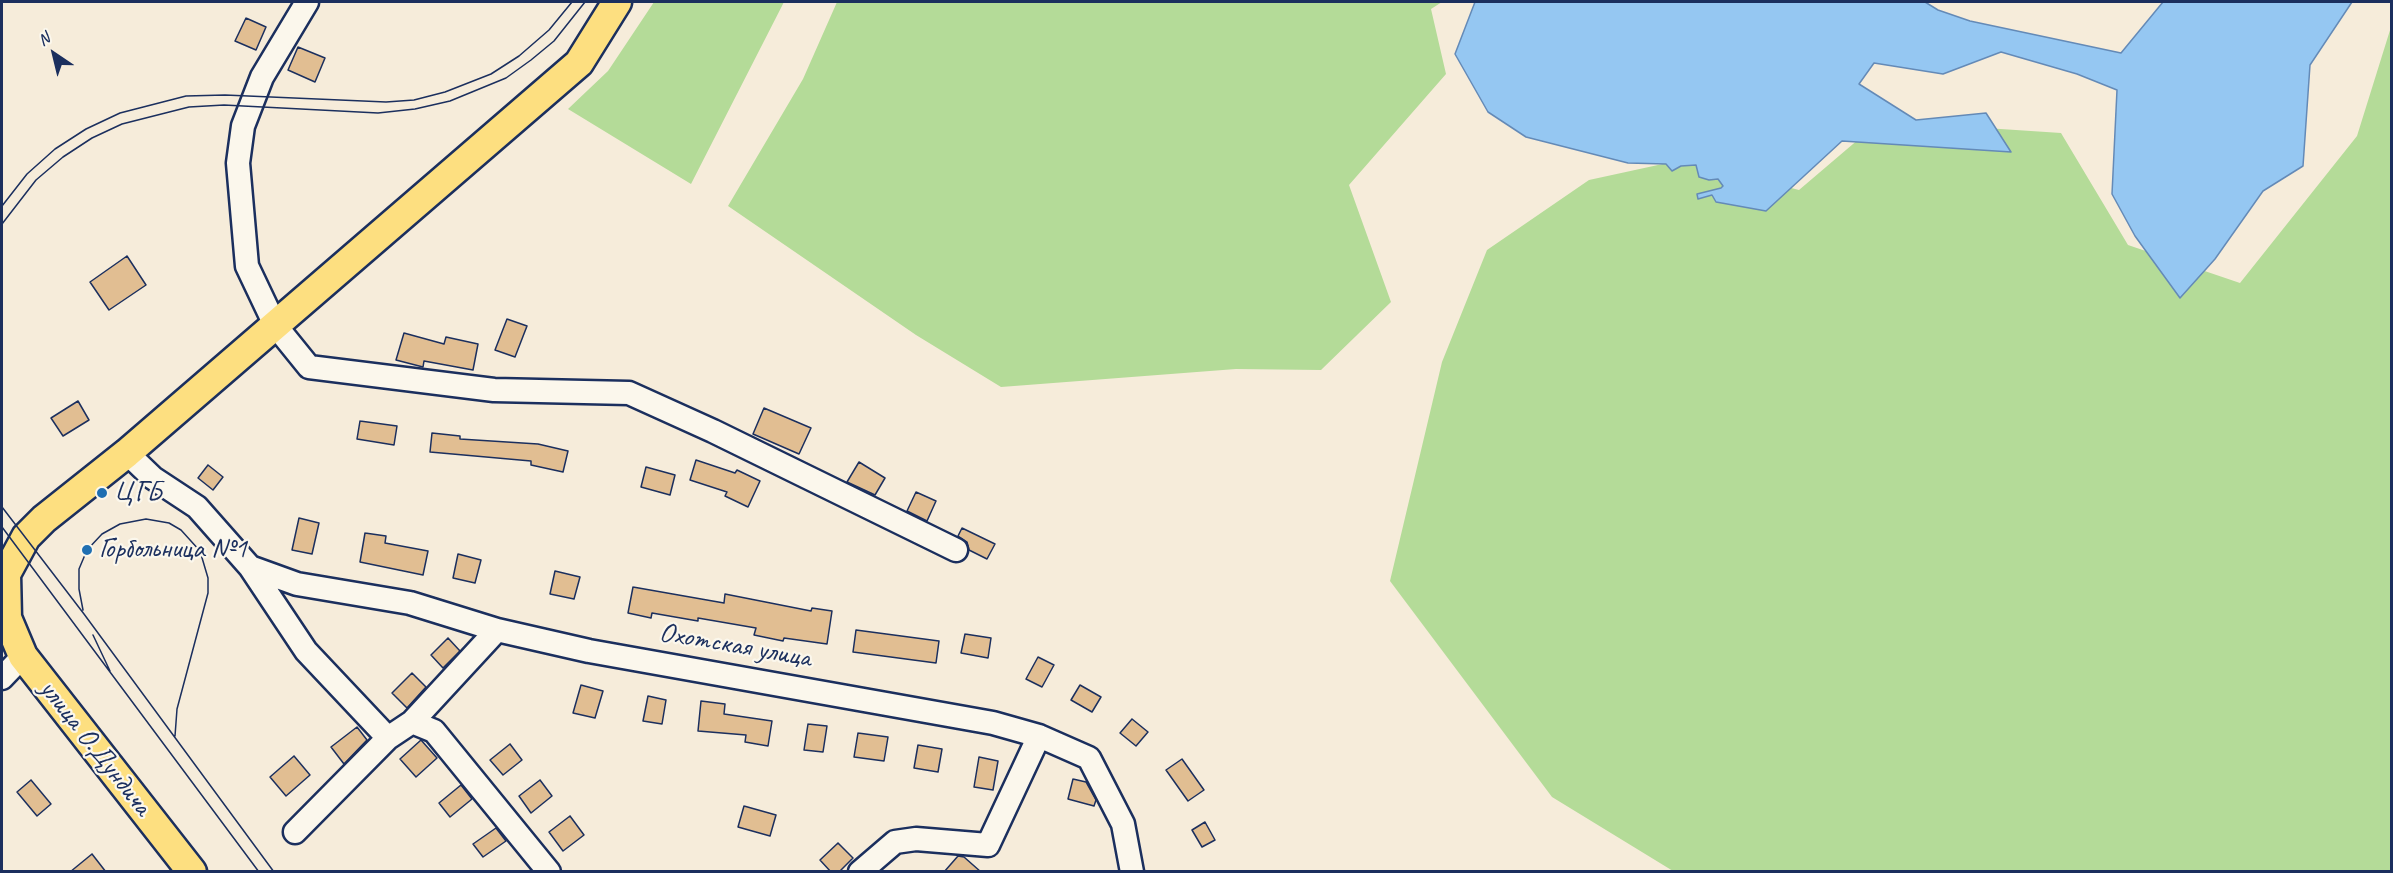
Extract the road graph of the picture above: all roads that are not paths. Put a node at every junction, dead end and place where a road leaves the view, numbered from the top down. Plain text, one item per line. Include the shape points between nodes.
1 (307, 2) edge
2 (617, 2) edge
3 (275, 325) junction
4 (127, 453) junction
5 (956, 550) dead end
6 (250, 567) junction
7 (3, 616) edge
8 (497, 630) junction
9 (23, 656) junction
10 (2, 678) edge
11 (412, 722) junction
12 (1039, 736) junction
13 (388, 738) junction
14 (295, 832) dead end
15 (192, 872) edge
16 (549, 872) edge
17 (860, 872) edge
18 (1132, 872) edge

1 - 3 street via 262,77 243,126 238,163 247,266
2 - 3 main road via 579,63
3 - 4 main road
3 - 5 street via 309,367 494,390 629,393
4 - 6 street via 153,478 196,507
4 - 7 main road via 26,537 6,574
6 - 8 street, Охотская улица via 297,584 410,603
6 - 13 street via 306,651
7 - 9 main road, улица О.Дундича
8 - 11 street
8 - 12 street, Охотская улица via 589,651 993,723
9 - 10 street
9 - 15 main road, улица О.Дундича
11 - 13 street
11 - 16 street via 434,731
12 - 17 street via 988,845 916,839 895,842
12 - 18 street, Охотская улица via 1089,758 1123,824
13 - 14 street

